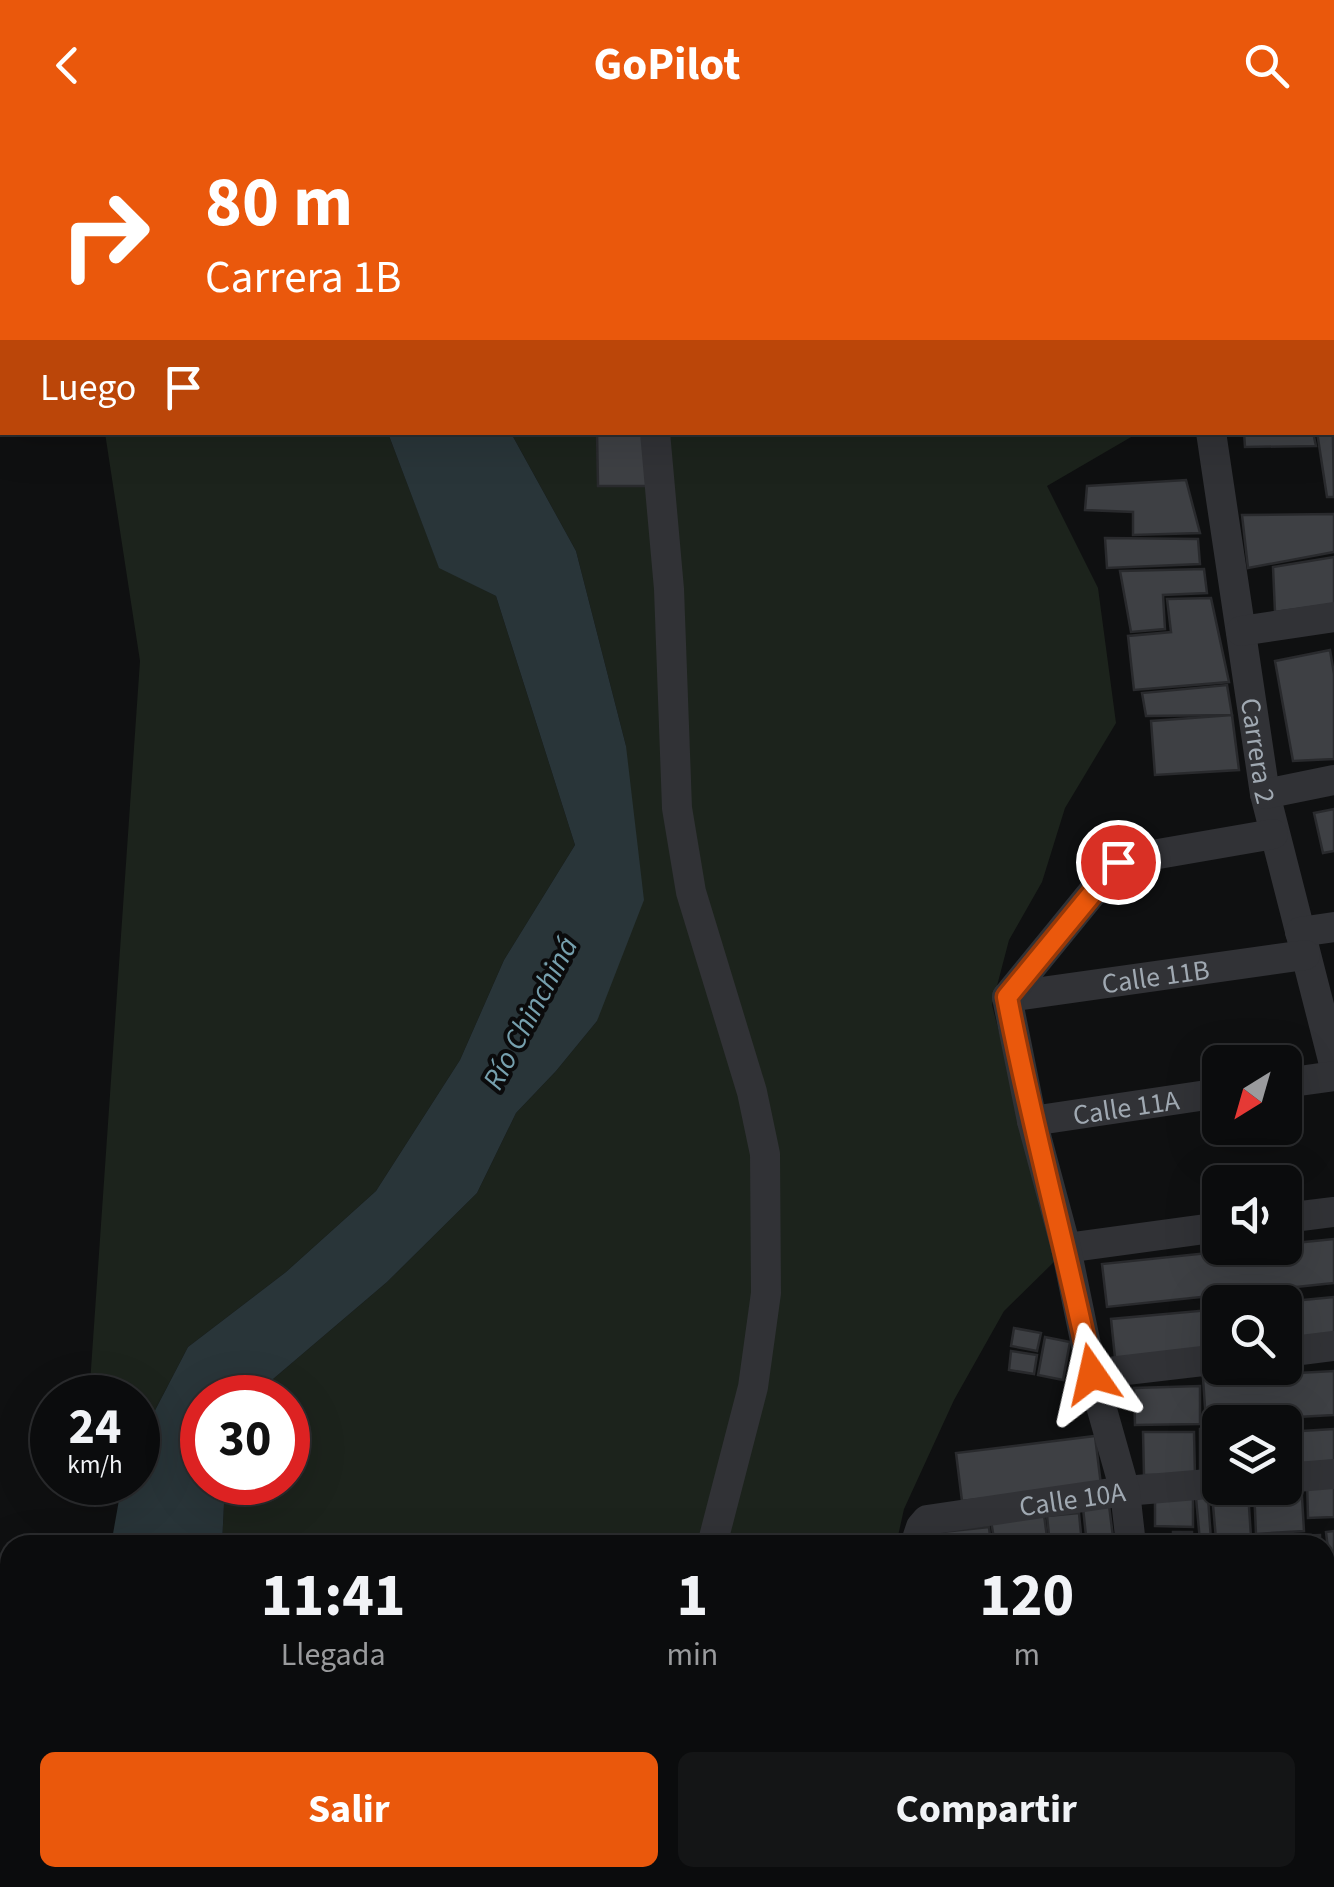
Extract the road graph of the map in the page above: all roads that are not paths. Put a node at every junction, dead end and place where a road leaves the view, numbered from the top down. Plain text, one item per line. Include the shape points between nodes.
1 (655, 435) edge
2 (1210, 435) edge
3 (1334, 618) edge
4 (1241, 631) junction
5 (1334, 780) edge
6 (1265, 794) junction
7 (1273, 834) junction
8 (1334, 927) edge
9 (1302, 944) junction
10 (1007, 997) junction
11 (1334, 1064) edge
12 (1334, 1076) edge
13 (1302, 1081) edge
14 (1202, 1096) edge
15 (1032, 1122) junction
16 (1334, 1212) edge
17 (1302, 1216) edge
18 (1202, 1229) edge
19 (1066, 1248) junction
20 (1334, 1346) edge
21 (1302, 1350) edge
22 (1202, 1362) edge
23 (1092, 1374) junction
24 (1334, 1474) edge
25 (1302, 1477) edge
26 (1202, 1484) edge
27 (1124, 1491) junction
28 (921, 1532) edge
29 (715, 1535) edge
30 (1129, 1535) edge

1 - 29 street via 670,589 677,808 691,892 765,1154 764,1312 753,1387
2 - 4 street, Carrera 2
3 - 4 street
4 - 6 street, Carrera 2
5 - 6 street
6 - 7 street, Carrera 2
7 - 9 street, Carrera 2
7 - 10 street via 1118,862
8 - 9 street, Calle 11B
9 - 10 street, Calle 11B
9 - 11 street, Carrera 2
10 - 15 street
12 - 13 street
14 - 15 street, Calle 11A
15 - 19 street
16 - 17 street
18 - 19 street
19 - 23 street
20 - 21 street
22 - 23 street
23 - 27 street
24 - 25 street
26 - 27 street, Calle 10A
27 - 28 street, Calle 10A
27 - 30 street

